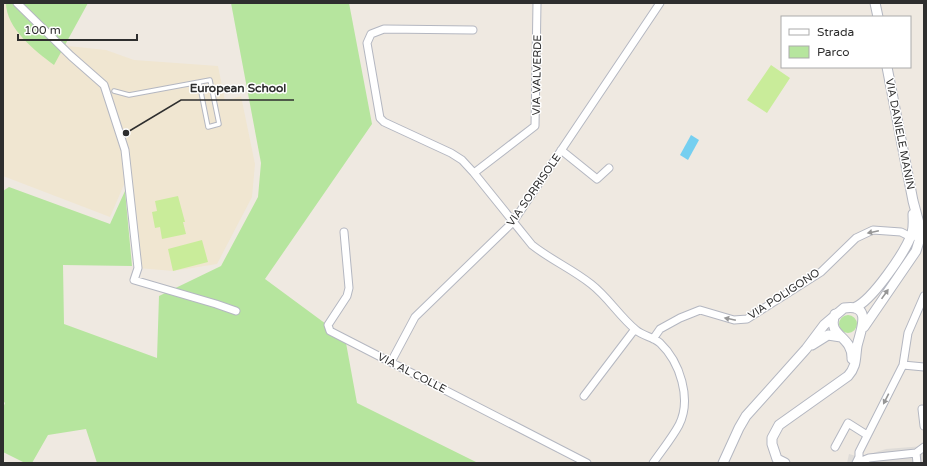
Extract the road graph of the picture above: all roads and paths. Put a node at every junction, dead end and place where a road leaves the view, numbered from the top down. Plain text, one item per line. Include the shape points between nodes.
1 (17, 3) edge
2 (537, 3) edge
3 (660, 3) edge
4 (875, 3) edge
5 (878, 16) edge
6 (473, 30) dead end
7 (887, 68) edge
8 (200, 82) junction
9 (110, 91) junction
10 (562, 150) junction
11 (609, 168) dead end
12 (474, 173) junction
13 (913, 201) junction
14 (513, 222) junction
15 (344, 232) dead end
16 (922, 232) edge
17 (911, 237) junction
18 (921, 246) edge
19 (924, 296) edge
20 (854, 308) junction
21 (236, 311) dead end
22 (835, 314) junction
23 (635, 329) junction
24 (863, 329) junction
25 (843, 337) junction
26 (653, 339) junction
27 (806, 349) junction
28 (391, 362) junction
29 (903, 365) junction
30 (924, 367) edge
31 (842, 379) junction
32 (584, 396) dead end
33 (922, 409) dead end
34 (924, 426) edge
35 (868, 435) junction
36 (834, 447) dead end
37 (924, 447) edge
38 (916, 453) junction
39 (587, 463) edge
40 (653, 463) edge
41 (723, 463) edge
42 (785, 463) edge
43 (856, 463) edge
44 (917, 463) edge

1 - 9 street via 70,56
2 - 12 street, VIA VALVERDE via 535,126
3 - 10 street, VIA SORRISOLE
4 - 5 main road
6 - 12 street via 384,30 371,34 367,43 380,118 451,153
7 - 13 main road, VIA DANIELE MANIN
8 - 8 lane via 210,80 219,124 208,127
8 - 9 lane via 129,95
9 - 21 street via 125,150 138,268 134,280
10 - 11 street via 597,178
10 - 14 street, VIA SORRISOLE
12 - 14 street
13 - 16 main road, VIA DANIELE MANIN
13 - 17 main road, VIA DANIELE MANIN
14 - 23 street via 532,245 590,284
14 - 28 street, VIA SORRISOLE via 415,317
15 - 28 street, VIA AL COLLE via 349,288 347,296 328,325 330,331
16 - 17 street
16 - 18 main road, VIA DANIELE MANIN
17 - 20 main road, VIA DANIELE MANIN via 872,294
17 -> 26 street, VIA POLIGONO via 901,232 873,230 856,238 820,272 747,319 734,320 700,310 660,329
24 -> 18 main road, VIA DANIELE MANIN
19 - 29 street via 908,333
20 - 22 main road via 844,308
20 - 24 main road via 863,318
22 - 25 main road via 834,329
22 - 27 main road
23 - 26 street
23 - 32 street
24 - 25 main road via 854,337
24 - 31 main road via 854,369
25 - 27 main road via 828,335
25 - 31 main road via 850,347 852,358
26 - 40 street via 662,345 679,374 684,408 679,424
27 - 41 main road via 746,416
28 - 39 street, VIA AL COLLE
29 - 30 street
29 -> 35 street
31 - 42 main road via 776,428 772,438 773,450 777,458
33 - 34 street
35 - 36 street via 848,423
35 - 43 street
37 - 38 street
38 - 43 street via 869,458
38 - 44 street

